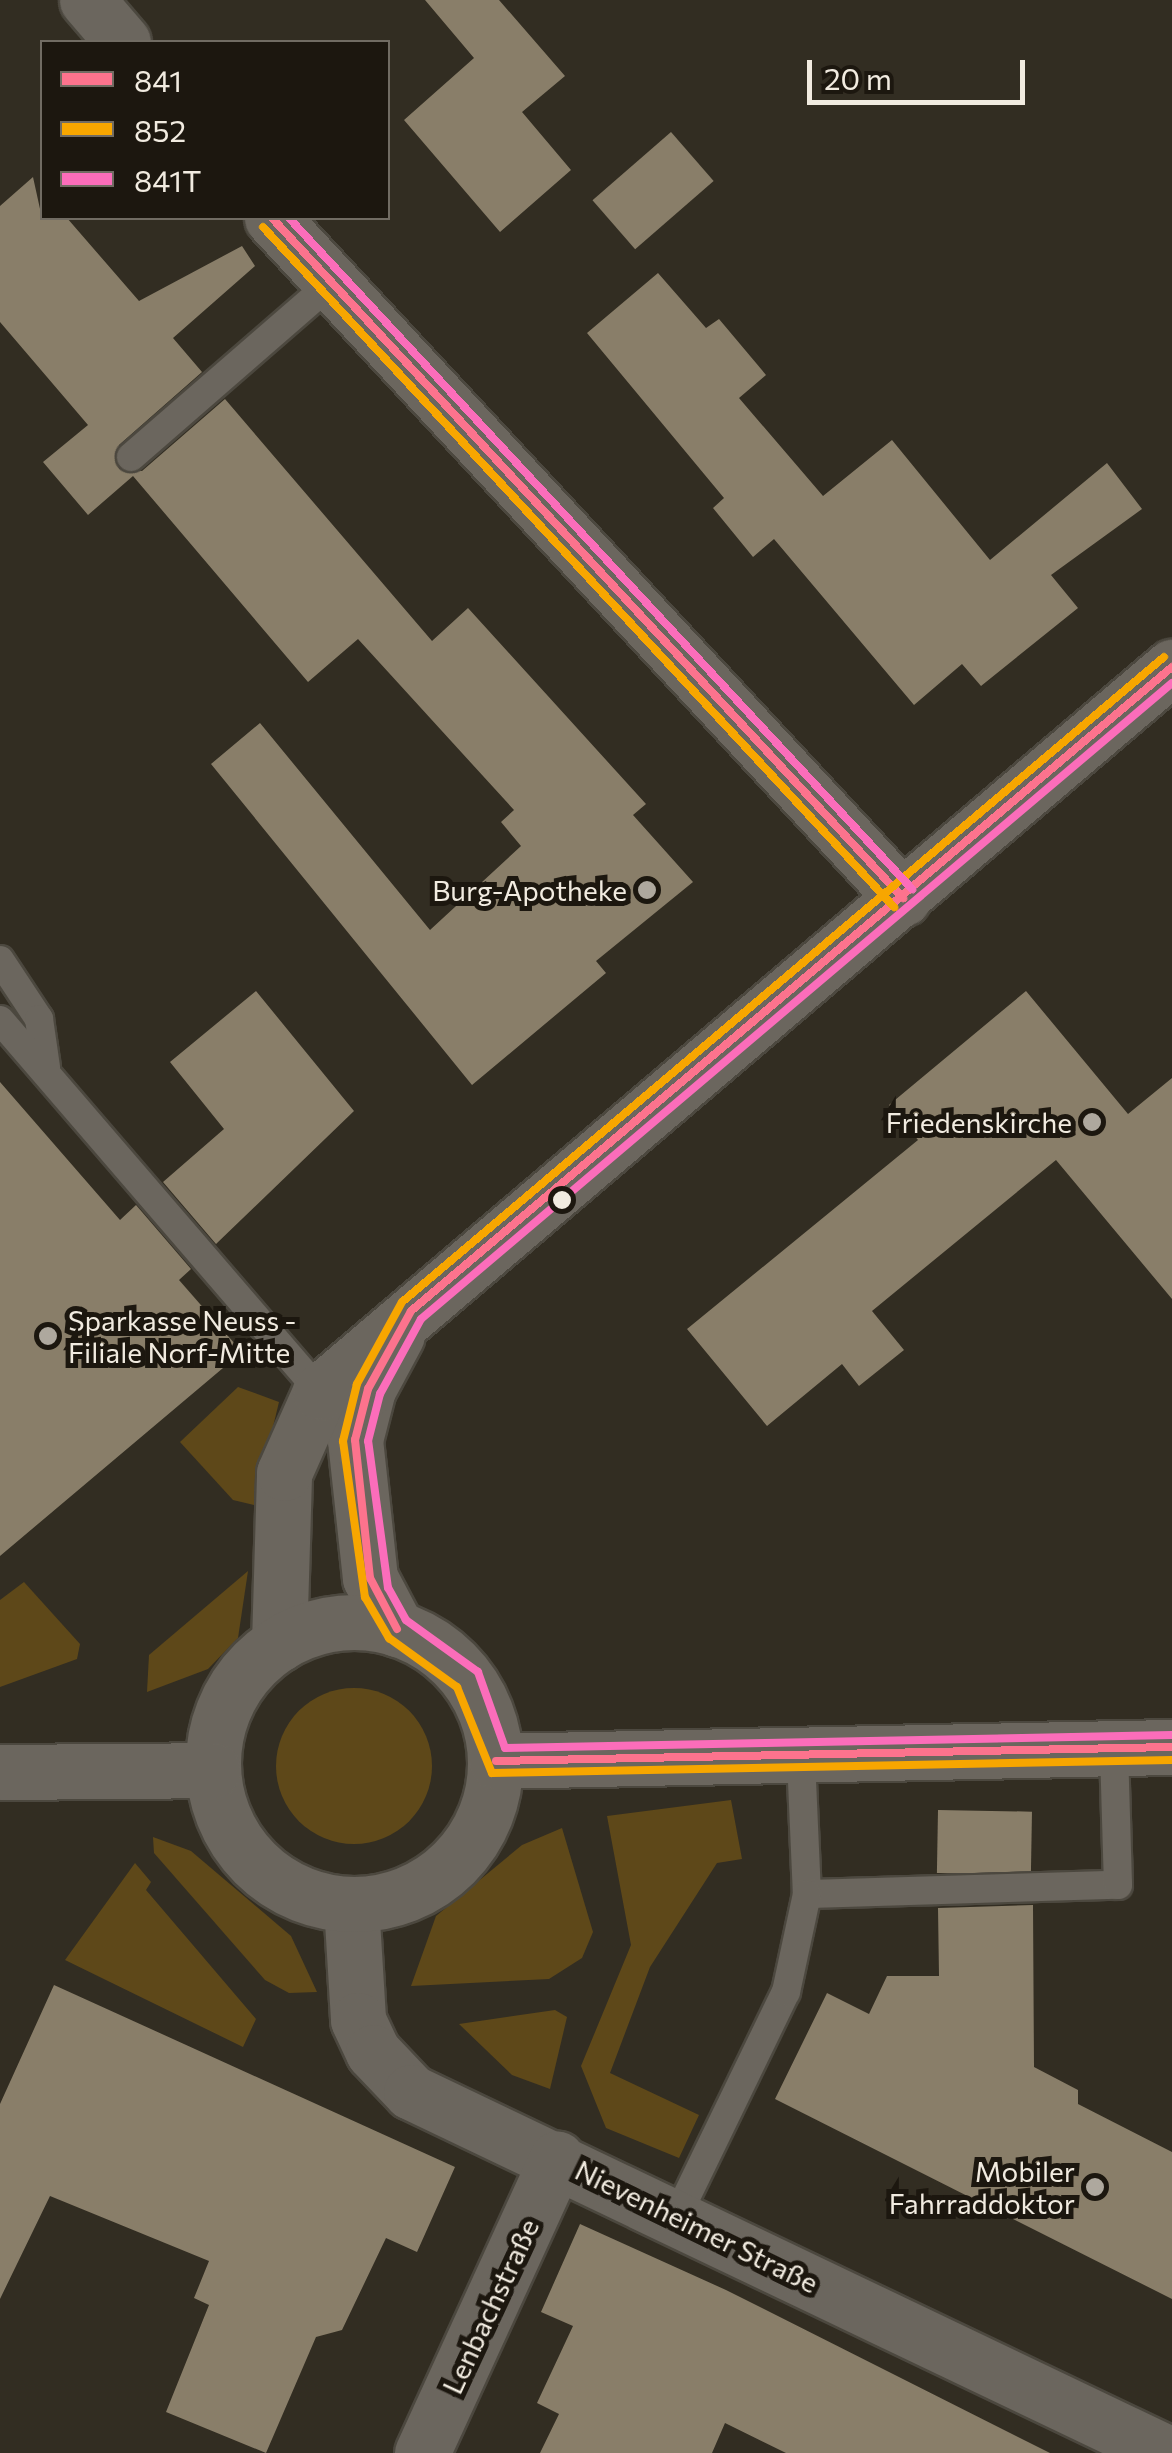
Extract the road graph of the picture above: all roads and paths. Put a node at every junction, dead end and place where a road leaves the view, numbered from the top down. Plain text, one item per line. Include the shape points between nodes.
1 (87, 0) edge
2 (121, 40) edge
3 (274, 220) edge
4 (330, 282) junction
5 (131, 457) dead end
6 (1172, 666) edge
7 (903, 898) junction
8 (0, 960) edge
9 (0, 1020) edge
10 (46, 1067) junction
11 (411, 1310) junction
12 (320, 1392) junction
13 (397, 1629) junction
14 (278, 1644) junction
15 (1172, 1747) edge
16 (1114, 1748) junction
17 (801, 1758) junction
18 (496, 1761) junction
19 (212, 1770) junction
20 (0, 1772) edge
21 (807, 1894) junction
22 (351, 1904) junction
23 (557, 2158) junction
24 (677, 2216) junction
25 (422, 2453) edge
26 (1167, 2453) edge

1 - 2 street
3 - 4 street
4 - 5 lane
4 - 7 street
6 - 7 street
7 - 11 street
8 - 10 lane via 39,1019
9 - 10 lane
10 - 12 lane
11 - 12 street
11 - 13 street via 368,1389 356,1440 370,1578
12 - 14 street via 284,1472
13 - 14 street via 336,1623
13 - 18 street via 468,1679
14 - 19 street via 229,1698
15 - 16 street
16 - 17 street
16 - 21 lane via 1118,1884
17 - 18 street
17 - 21 lane
18 - 22 street via 485,1816 454,1863 407,1895
19 - 20 street
19 - 22 street via 224,1821 256,1865 299,1894
21 - 24 lane via 779,2010
22 - 23 street, Nievenheimer Straße via 354,2002 382,2064 421,2097
23 - 24 street, Nievenheimer Straße
23 - 25 street, Lenbachstraße
24 - 26 street, Nievenheimer Straße

